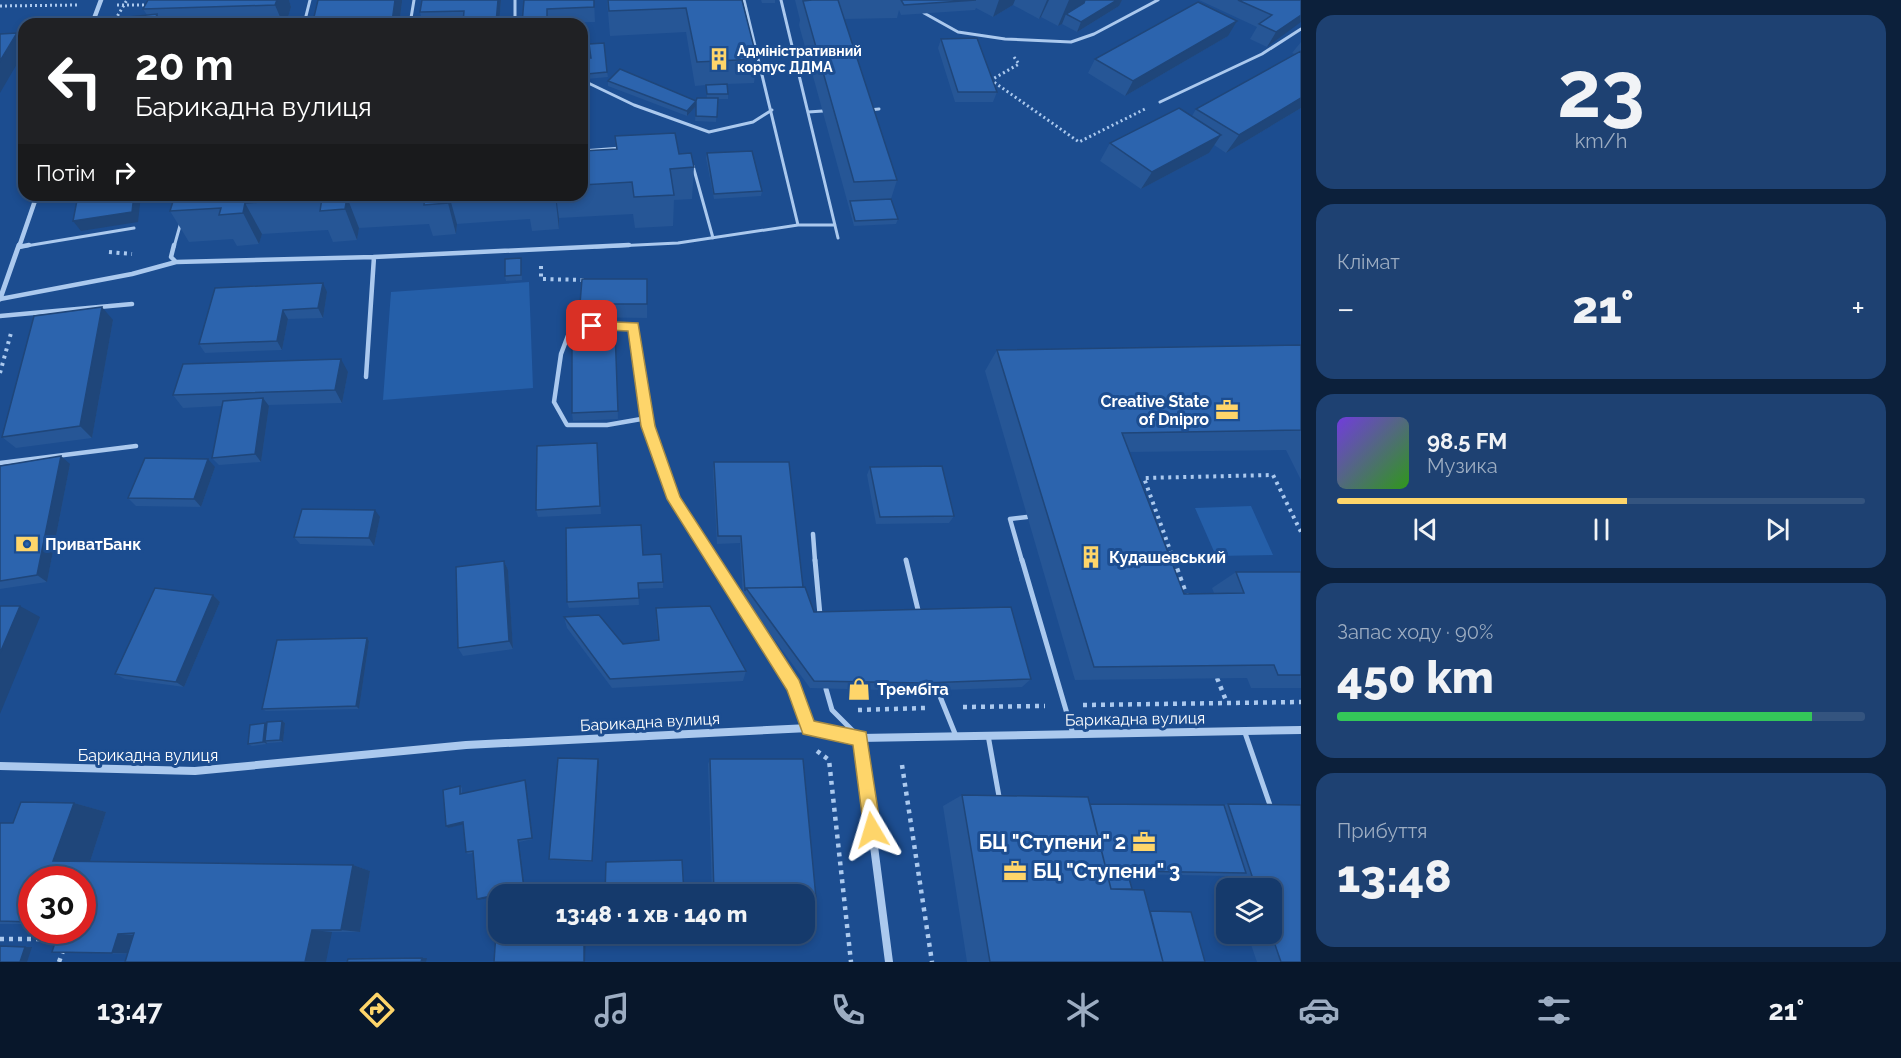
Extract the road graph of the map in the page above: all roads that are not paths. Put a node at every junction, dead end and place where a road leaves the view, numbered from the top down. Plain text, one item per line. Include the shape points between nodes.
1 (101, 0) edge
2 (310, 0) edge
3 (414, 0) edge
4 (515, 0) edge
5 (744, 0) edge
6 (781, 0) edge
7 (1158, 0) edge
8 (924, 13) edge
9 (94, 18) edge
10 (306, 18) edge
11 (411, 18) edge
12 (515, 18) edge
13 (1301, 29) edge
14 (588, 83) edge
15 (1160, 102) road end
16 (879, 109) dead end
17 (772, 110) junction
18 (860, 110) edge
19 (823, 111) edge
20 (808, 112) junction
21 (627, 148) edge
22 (588, 151) edge
23 (691, 158) edge
24 (35, 201) edge
25 (182, 219) edge
26 (798, 225) junction
27 (835, 225) junction
28 (134, 228) edge
29 (713, 238) junction
30 (838, 238) dead end
31 (19, 247) junction
32 (374, 257) junction
33 (176, 262) junction
34 (0, 299) edge
35 (132, 304) dead end
36 (0, 316) edge
37 (366, 377) dead end
38 (647, 418) junction
39 (136, 446) dead end
40 (0, 463) edge
41 (1027, 517) dead end
42 (813, 534) dead end
43 (906, 560) dead end
44 (921, 620) edge
45 (820, 621) edge
46 (826, 689) edge
47 (938, 689) edge
48 (809, 728) junction
49 (1244, 730) junction
50 (1301, 730) edge
51 (1073, 734) junction
52 (988, 735) junction
53 (956, 736) junction
54 (860, 738) junction
55 (0, 766) edge
56 (1001, 807) edge
57 (1272, 810) edge
58 (889, 962) edge

1 - 9 street
2 - 10 lane
3 - 11 lane
4 - 12 lane
5 - 17 lane
6 - 20 lane
7 - 8 lane via 1071,42 958,32
13 - 15 lane via 1262,54
14 - 17 lane via 634,105 709,132 753,122
16 - 18 lane
17 - 26 lane
19 - 20 lane
20 - 27 lane
21 - 22 lane
23 - 29 lane
24 - 31 street
25 - 33 lane via 171,257
26 - 27 lane
26 - 29 lane
27 - 30 lane
28 - 31 lane
29 - 32 lane via 678,243
31 - 34 street
32 - 33 lane
32 - 37 lane
33 - 34 lane
35 - 36 lane
38 - 38 lane via 634,327 572,325 561,354 554,402 567,425 617,425
38 - 48 lane via 674,499 794,686
39 - 40 lane
41 - 51 lane via 1010,519
42 - 45 lane
43 - 44 lane
46 - 54 lane via 832,710
47 - 53 lane
48 - 54 street, Барикадна вулиця
48 - 55 street, Барикадна вулиця via 466,745 195,771
49 - 50 street, Барикадна вулиця
49 - 51 street, Барикадна вулиця
49 - 57 lane
51 - 52 street, Барикадна вулиця
52 - 53 street, Барикадна вулиця
52 - 56 lane
53 - 54 street, Барикадна вулиця
54 - 58 street

